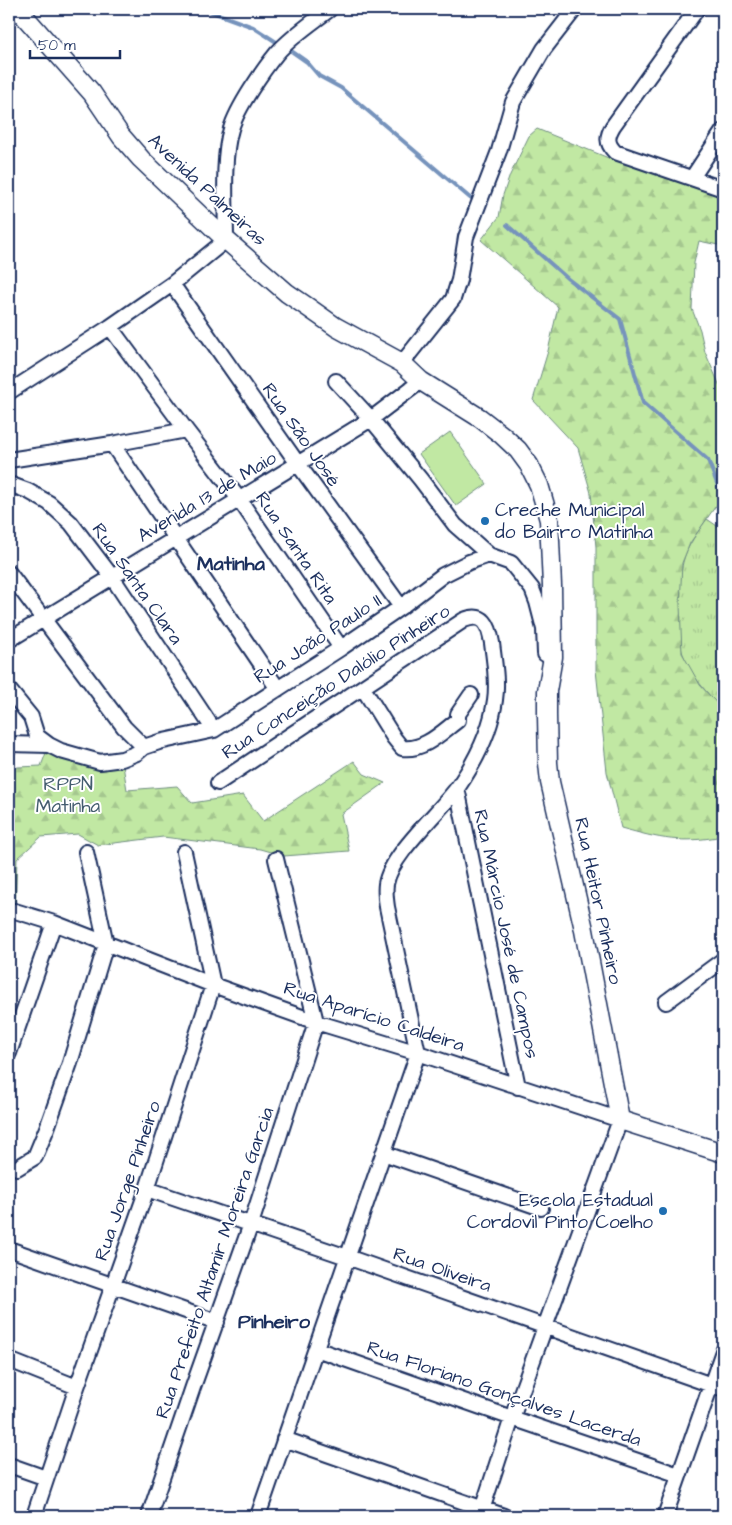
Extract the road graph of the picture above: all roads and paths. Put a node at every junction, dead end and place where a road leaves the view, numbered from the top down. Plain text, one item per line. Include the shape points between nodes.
1 (18, 9) edge
2 (330, 9) edge
3 (575, 9) edge
4 (698, 9) edge
5 (723, 130) edge
6 (692, 178) junction
7 (723, 188) edge
8 (226, 240) junction
9 (172, 284) junction
10 (110, 327) junction
11 (402, 363) junction
12 (336, 381) dead end
13 (421, 381) junction
14 (9, 392) edge
15 (371, 419) junction
16 (186, 430) junction
17 (112, 444) junction
18 (9, 460) edge
19 (298, 464) junction
20 (9, 484) edge
21 (240, 499) junction
22 (177, 538) junction
23 (489, 555) junction
24 (9, 573) edge
25 (112, 576) junction
26 (401, 607) junction
27 (44, 619) junction
28 (9, 640) edge
29 (341, 648) junction
30 (363, 688) junction
31 (278, 689) junction
32 (9, 690) edge
33 (547, 691) junction
34 (471, 695) dead end
35 (214, 730) junction
36 (9, 744) edge
37 (49, 745) junction
38 (144, 747) junction
39 (218, 783) dead end
40 (457, 788) junction
41 (86, 852) dead end
42 (184, 852) dead end
43 (276, 859) dead end
44 (15, 911) dead end
45 (54, 923) junction
46 (106, 944) junction
47 (723, 960) edge
48 (213, 986) junction
49 (666, 1002) dead end
50 (316, 1022) junction
51 (9, 1053) edge
52 (418, 1053) junction
53 (518, 1087) junction
54 (620, 1120) junction
55 (383, 1153) junction
56 (723, 1153) edge
57 (17, 1168) dead end
58 (147, 1189) junction
59 (541, 1208) dead end
60 (251, 1224) junction
61 (9, 1249) edge
62 (347, 1257) junction
63 (112, 1286) junction
64 (216, 1322) junction
65 (546, 1327) junction
66 (316, 1349) junction
67 (723, 1351) edge
68 (9, 1360) edge
69 (77, 1387) junction
70 (717, 1387) edge
71 (512, 1418) junction
72 (284, 1439) junction
73 (9, 1465) edge
74 (679, 1475) junction
75 (46, 1478) junction
76 (481, 1512) edge
77 (34, 1516) edge
78 (149, 1516) edge
79 (258, 1516) edge
80 (504, 1516) edge
81 (665, 1516) edge

1 - 8 street, Avenida Palmeiras via 92,93 141,159
2 - 8 street via 277,54 239,110 231,130 226,175
3 - 11 street via 544,49 513,102 499,151 466,236 453,299
4 - 6 street via 608,134 614,152
5 - 6 street
6 - 7 street
8 - 9 street
8 - 11 street, Avenida Palmeiras via 287,293 322,318
9 - 10 street
9 - 19 street, Rua São José
10 - 14 street
10 - 16 street, Rua Santa Rita
11 - 13 street, Avenida Palmeiras
12 - 15 street
13 - 15 street, Avenida 13 de Maio
13 - 33 street, Rua Heitor Pinheiro via 502,435 518,450 539,485 548,520 552,586 553,657
15 - 19 street, Avenida 13 de Maio
15 - 23 street via 455,525
16 - 17 street
16 - 21 street, Rua Santa Rita
17 - 18 street
17 - 22 street
19 - 21 street, Avenida 13 de Maio
19 - 26 street, Rua São José
20 - 25 street, Rua Santa Clara via 49,503 71,523
21 - 22 street, Avenida 13 de Maio
21 - 29 street, Rua Santa Rita
22 - 25 street, Avenida 13 de Maio
22 - 31 street
23 - 26 street, Rua João Paulo II via 443,575
23 - 33 street via 511,563 532,589 544,629
24 - 27 street
25 - 27 street, Avenida 13 de Maio
25 - 35 street, Rua Santa Clara
26 - 29 street, Rua João Paulo II
27 - 28 street, Avenida 13 de Maio
27 - 38 street via 124,727
29 - 31 street, Rua João Paulo II
30 - 34 street via 394,738 402,748 412,750 458,720 458,714
30 - 39 street, Rua Conceição Dalólio Pinheiro
30 - 40 street, Rua Conceição Dalólio Pinheiro via 464,620 473,616 481,618 490,635 495,700 479,752
31 - 35 street, Rua João Paulo II
32 - 37 street via 30,717 37,736
33 - 54 street, Rua Heitor Pinheiro via 550,782 583,926
35 - 38 street, Rua João Paulo II
36 - 37 street, Rua João Paulo II
37 - 38 street, Rua João Paulo II via 100,762 122,760
40 - 52 street, Rua Conceição Dalólio Pinheiro via 390,869 386,886 387,907
40 - 53 street, Rua Márcio José de Campos
41 - 46 street
42 - 48 street
43 - 50 street
44 - 45 street, Rua Aparício Caldeira
45 - 46 street, Rua Aparício Caldeira
45 - 51 street
46 - 48 street, Rua Aparício Caldeira
46 - 57 street via 47,1128 35,1157
47 - 49 street
48 - 50 street, Rua Aparício Caldeira
48 - 58 street, Rua Jorge Pinheiro
50 - 52 street, Rua Aparício Caldeira
50 - 60 street, Rua Prefeito Altamir Moreira Garcia
52 - 53 street, Rua Aparício Caldeira
52 - 55 street
53 - 54 street, Rua Aparício Caldeira
54 - 56 street, Rua Aparício Caldeira
54 - 65 street
55 - 59 street
55 - 62 street
58 - 60 street, Rua Oliveira
58 - 63 street, Rua Jorge Pinheiro
60 - 62 street, Rua Oliveira
60 - 64 street, Rua Prefeito Altamir Moreira Garcia
61 - 63 street
62 - 65 street, Rua Oliveira
62 - 66 street
63 - 64 street
63 - 69 street, Rua Jorge Pinheiro
64 - 78 street, Rua Prefeito Altamir Moreira Garcia
65 - 70 street, Rua Oliveira
65 - 71 street
66 - 71 street, Rua Floriano Gonçalves Lacerda
66 - 72 street
67 - 70 street
68 - 69 street
69 - 75 street, Rua Jorge Pinheiro
70 - 74 street
71 - 74 street, Rua Floriano Gonçalves Lacerda
71 - 76 street
72 - 76 street
72 - 79 street
73 - 75 street
74 - 81 street
75 - 77 street, Rua Jorge Pinheiro
76 - 80 street

